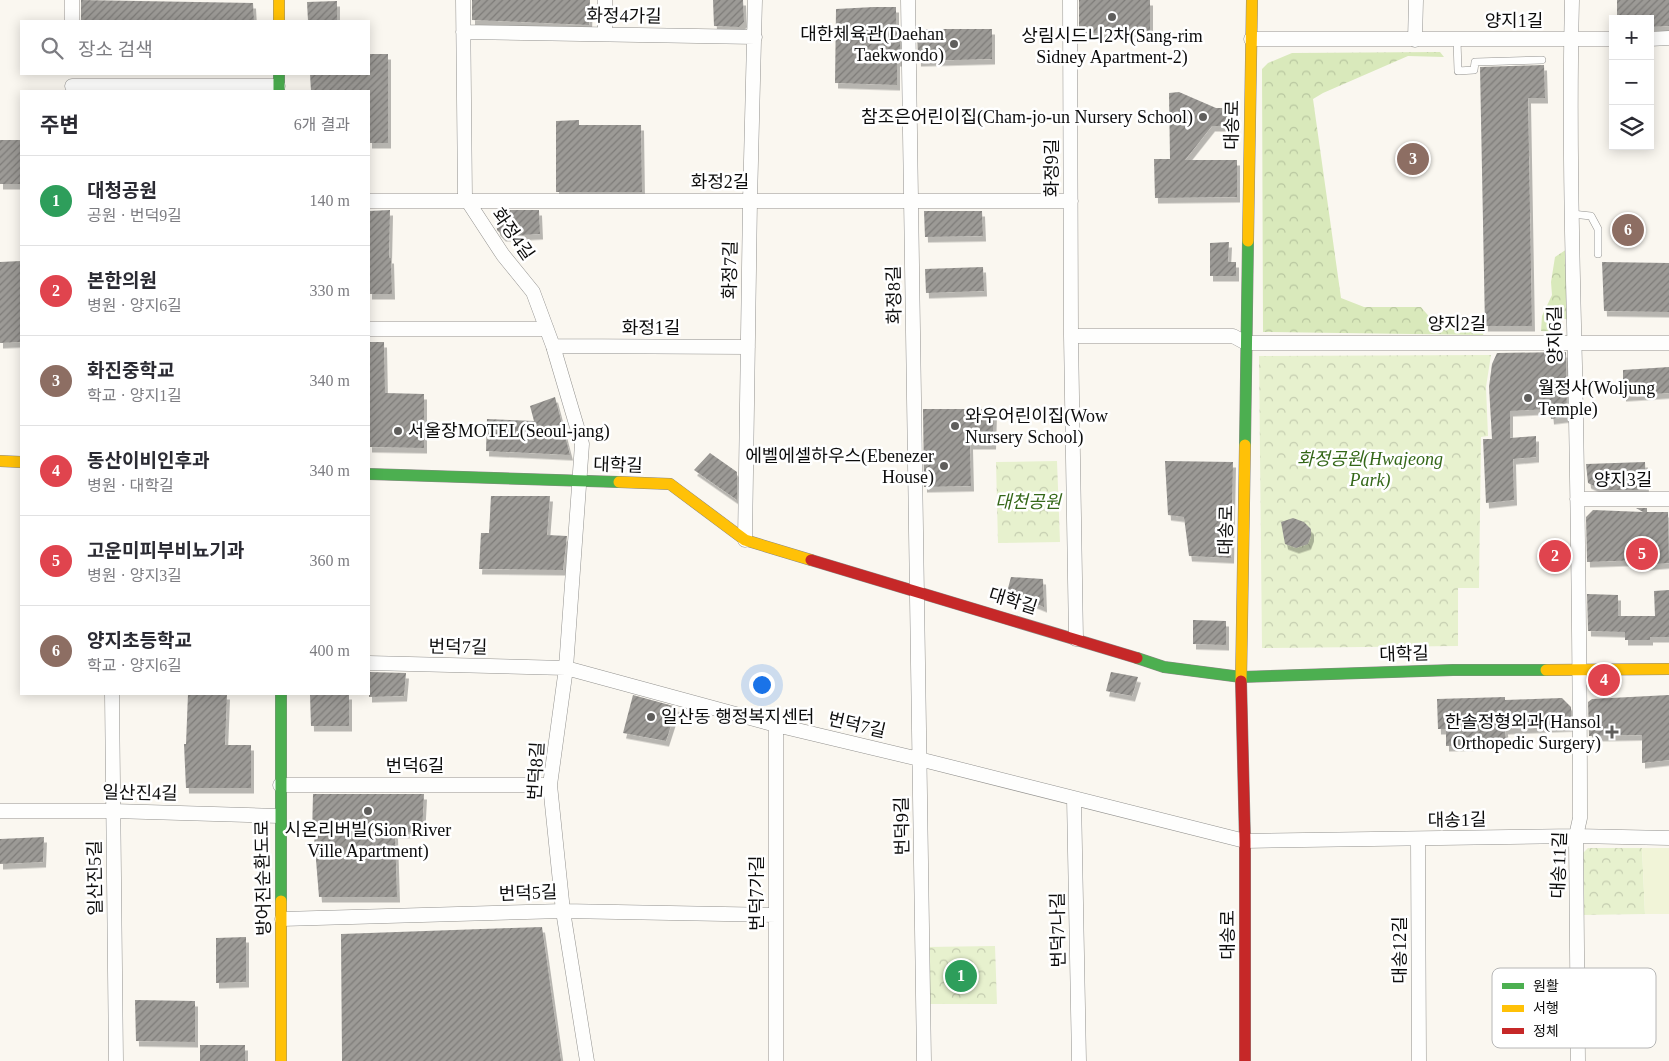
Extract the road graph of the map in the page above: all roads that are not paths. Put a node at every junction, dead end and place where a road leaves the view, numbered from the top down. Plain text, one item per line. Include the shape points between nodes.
1 (72, 0) edge
2 (279, 0) edge
3 (463, 0) edge
4 (605, 0) edge
5 (755, 0) edge
6 (908, 0) edge
7 (1070, 0) edge
8 (1252, 0) edge
9 (1416, 0) edge
10 (1572, 0) edge
11 (72, 20) edge
12 (279, 20) edge
13 (463, 32) junction
14 (605, 34) junction
15 (755, 37) junction
16 (1654, 38) edge
17 (1669, 38) edge
18 (1251, 39) junction
19 (1415, 40) junction
20 (1457, 40) junction
21 (1571, 40) junction
22 (1609, 40) edge
23 (1542, 60) dead end
24 (72, 84) edge
25 (279, 84) edge
26 (912, 200) junction
27 (370, 201) edge
28 (750, 201) junction
29 (1071, 201) junction
30 (468, 202) junction
31 (1572, 214) junction
32 (1598, 254) dead end
33 (370, 329) edge
34 (547, 329) junction
35 (1071, 336) junction
36 (1669, 342) edge
37 (1246, 343) junction
38 (1574, 343) junction
39 (553, 346) junction
40 (748, 347) junction
41 (0, 461) edge
42 (20, 462) edge
43 (370, 474) edge
44 (580, 481) junction
45 (1577, 499) junction
46 (1669, 499) edge
47 (745, 540) junction
48 (917, 590) junction
49 (1076, 639) junction
50 (370, 663) edge
51 (566, 668) junction
52 (1580, 669) junction
53 (1669, 669) edge
54 (1241, 676) junction
55 (112, 695) edge
56 (281, 695) edge
57 (776, 725) junction
58 (919, 759) junction
59 (280, 785) junction
60 (550, 785) junction
61 (1074, 798) junction
62 (0, 811) edge
63 (113, 811) junction
64 (279, 816) junction
65 (1576, 836) junction
66 (1669, 838) edge
67 (1418, 840) junction
68 (1245, 841) junction
69 (563, 911) junction
70 (776, 915) junction
71 (282, 919) junction
72 (1577, 968) edge
73 (1578, 1048) edge
74 (116, 1061) edge
75 (281, 1061) edge
76 (587, 1061) edge
77 (776, 1061) edge
78 (924, 1061) edge
79 (1079, 1061) edge
80 (1245, 1061) edge
81 (1419, 1061) edge
82 (1578, 1061) edge

1 - 11 street
2 - 12 street
3 - 13 street, 화정4길
4 - 14 street
5 - 15 street, 화정7길
6 - 26 street, 화정8길
7 - 29 street, 화정9길
8 - 18 street, 대송로
9 - 19 street
10 - 21 street, 양지6길
13 - 14 street, 화정4가길
13 - 30 street, 화정4길 via 464,197
14 - 15 street, 화정4가길
15 - 28 street, 화정7길
16 - 17 street
18 - 19 street, 양지1길
18 - 37 street, 대송로
19 - 20 street, 양지1길
20 - 21 street, 양지1길
20 - 23 lane via 1458,71 1474,70 1475,62
21 - 22 street, 양지1길
21 - 31 street, 양지6길
24 - 25 street
26 - 28 street, 화정2길
26 - 29 street, 화정2길
26 - 48 street, 화정8길
27 - 30 street, 화정2길
28 - 30 street, 화정2길
28 - 40 street, 화정7길
29 - 35 street, 화정9길
30 - 34 street, 화정4길 via 532,292
31 - 32 lane via 1592,216 1598,229
31 - 38 street, 양지6길
33 - 34 street
34 - 39 street, 화정4길
35 - 37 street via 1233,336
35 - 49 street, 화정9길
36 - 38 street, 양지2길
37 - 38 street, 양지2길
37 - 54 street, 대송로
38 - 45 street, 양지6길
39 - 40 street, 화정1길
39 - 44 street, 화정4길 via 582,444
40 - 47 street, 화정7길
41 - 42 street
43 - 44 street, 대학길
44 - 47 street, 대학길 via 670,484
44 - 51 street, 번덕8길
45 - 46 street, 양지3길
45 - 52 street, 양지6길
47 - 48 street, 대학길
48 - 49 street, 대학길
48 - 58 street, 번덕9길
49 - 54 street, 대학길 via 1164,668
50 - 51 street, 번덕7길
51 - 57 street, 번덕7길
51 - 60 street, 번덕8길
52 - 53 street, 대학길
52 - 54 street, 대학길
52 - 65 street, 대송11길 via 1580,818
54 - 68 street, 대송로
55 - 63 street, 일산진5길
56 - 59 street, 방어진순환도로
57 - 58 street, 번덕7길
57 - 70 street, 번덕7가길
58 - 61 street, 번덕7길
58 - 78 street, 번덕9길
59 - 60 street, 번덕6길
59 - 64 street, 방어진순환도로
60 - 69 street, 번덕8길
61 - 68 street, 번덕7길
61 - 79 street, 번덕7나길
62 - 63 street, 일산진4길
63 - 64 street, 일산진4길
63 - 74 street, 일산진5길
64 - 71 street, 방어진순환도로
65 - 66 street, 대송1길
65 - 67 street, 대송1길
65 - 72 street, 대송11길
67 - 68 street, 대송1길
67 - 81 street, 대송12길
68 - 80 street, 대송로
69 - 70 street, 번덕5길
69 - 71 street, 번덕5길
69 - 76 street, 번덕8길
70 - 77 street, 번덕7가길
71 - 75 street, 방어진순환도로
73 - 82 street, 대송11길

